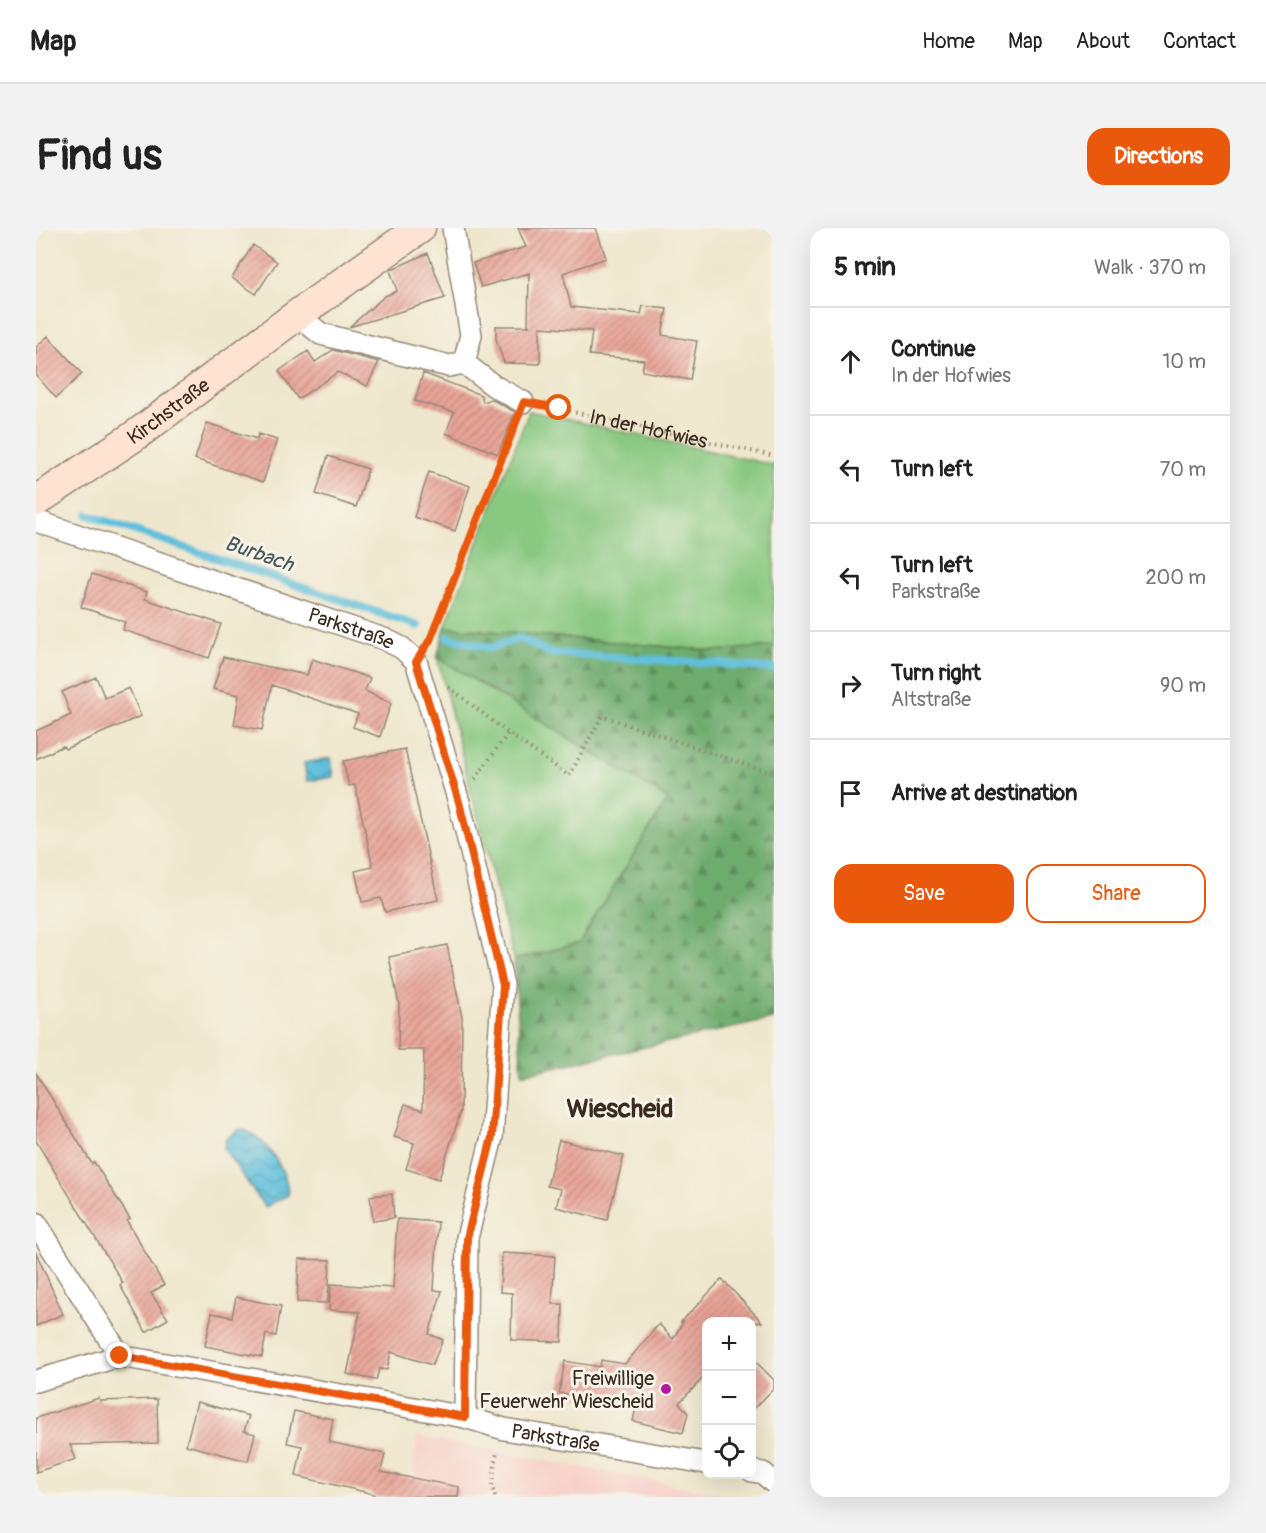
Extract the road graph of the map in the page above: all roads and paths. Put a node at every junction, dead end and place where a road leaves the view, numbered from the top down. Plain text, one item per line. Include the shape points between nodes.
1 (420, 228) edge
2 (453, 228) edge
3 (297, 315) junction
4 (464, 363) junction
5 (524, 402) junction
6 (774, 456) edge
7 (36, 501) edge
8 (36, 521) edge
9 (416, 662) junction
10 (508, 733) junction
11 (774, 774) edge
12 (459, 802) junction
13 (36, 1223) edge
14 (120, 1356) junction
15 (36, 1381) edge
16 (465, 1417) junction
17 (504, 1429) junction
18 (702, 1462) edge
19 (495, 1497) edge

1 - 3 street, Kirchstraße
2 - 4 street via 471,335
3 - 4 street via 321,334 449,366
3 - 7 street, Kirchstraße via 136,435
4 - 5 street
5 - 6 path, In der Hofwies
5 - 9 path via 430,640
8 - 9 street, Parkstraße via 384,639 402,648
9 - 10 path
9 - 12 street, Parkstraße
10 - 11 path via 569,776 602,717
10 - 12 path
12 - 16 street, Parkstraße via 503,985 492,1137 467,1238
13 - 14 street
14 - 15 street
14 - 16 street
16 - 17 street, Parkstraße
17 - 18 street, Parkstraße
17 - 19 path via 492,1486

